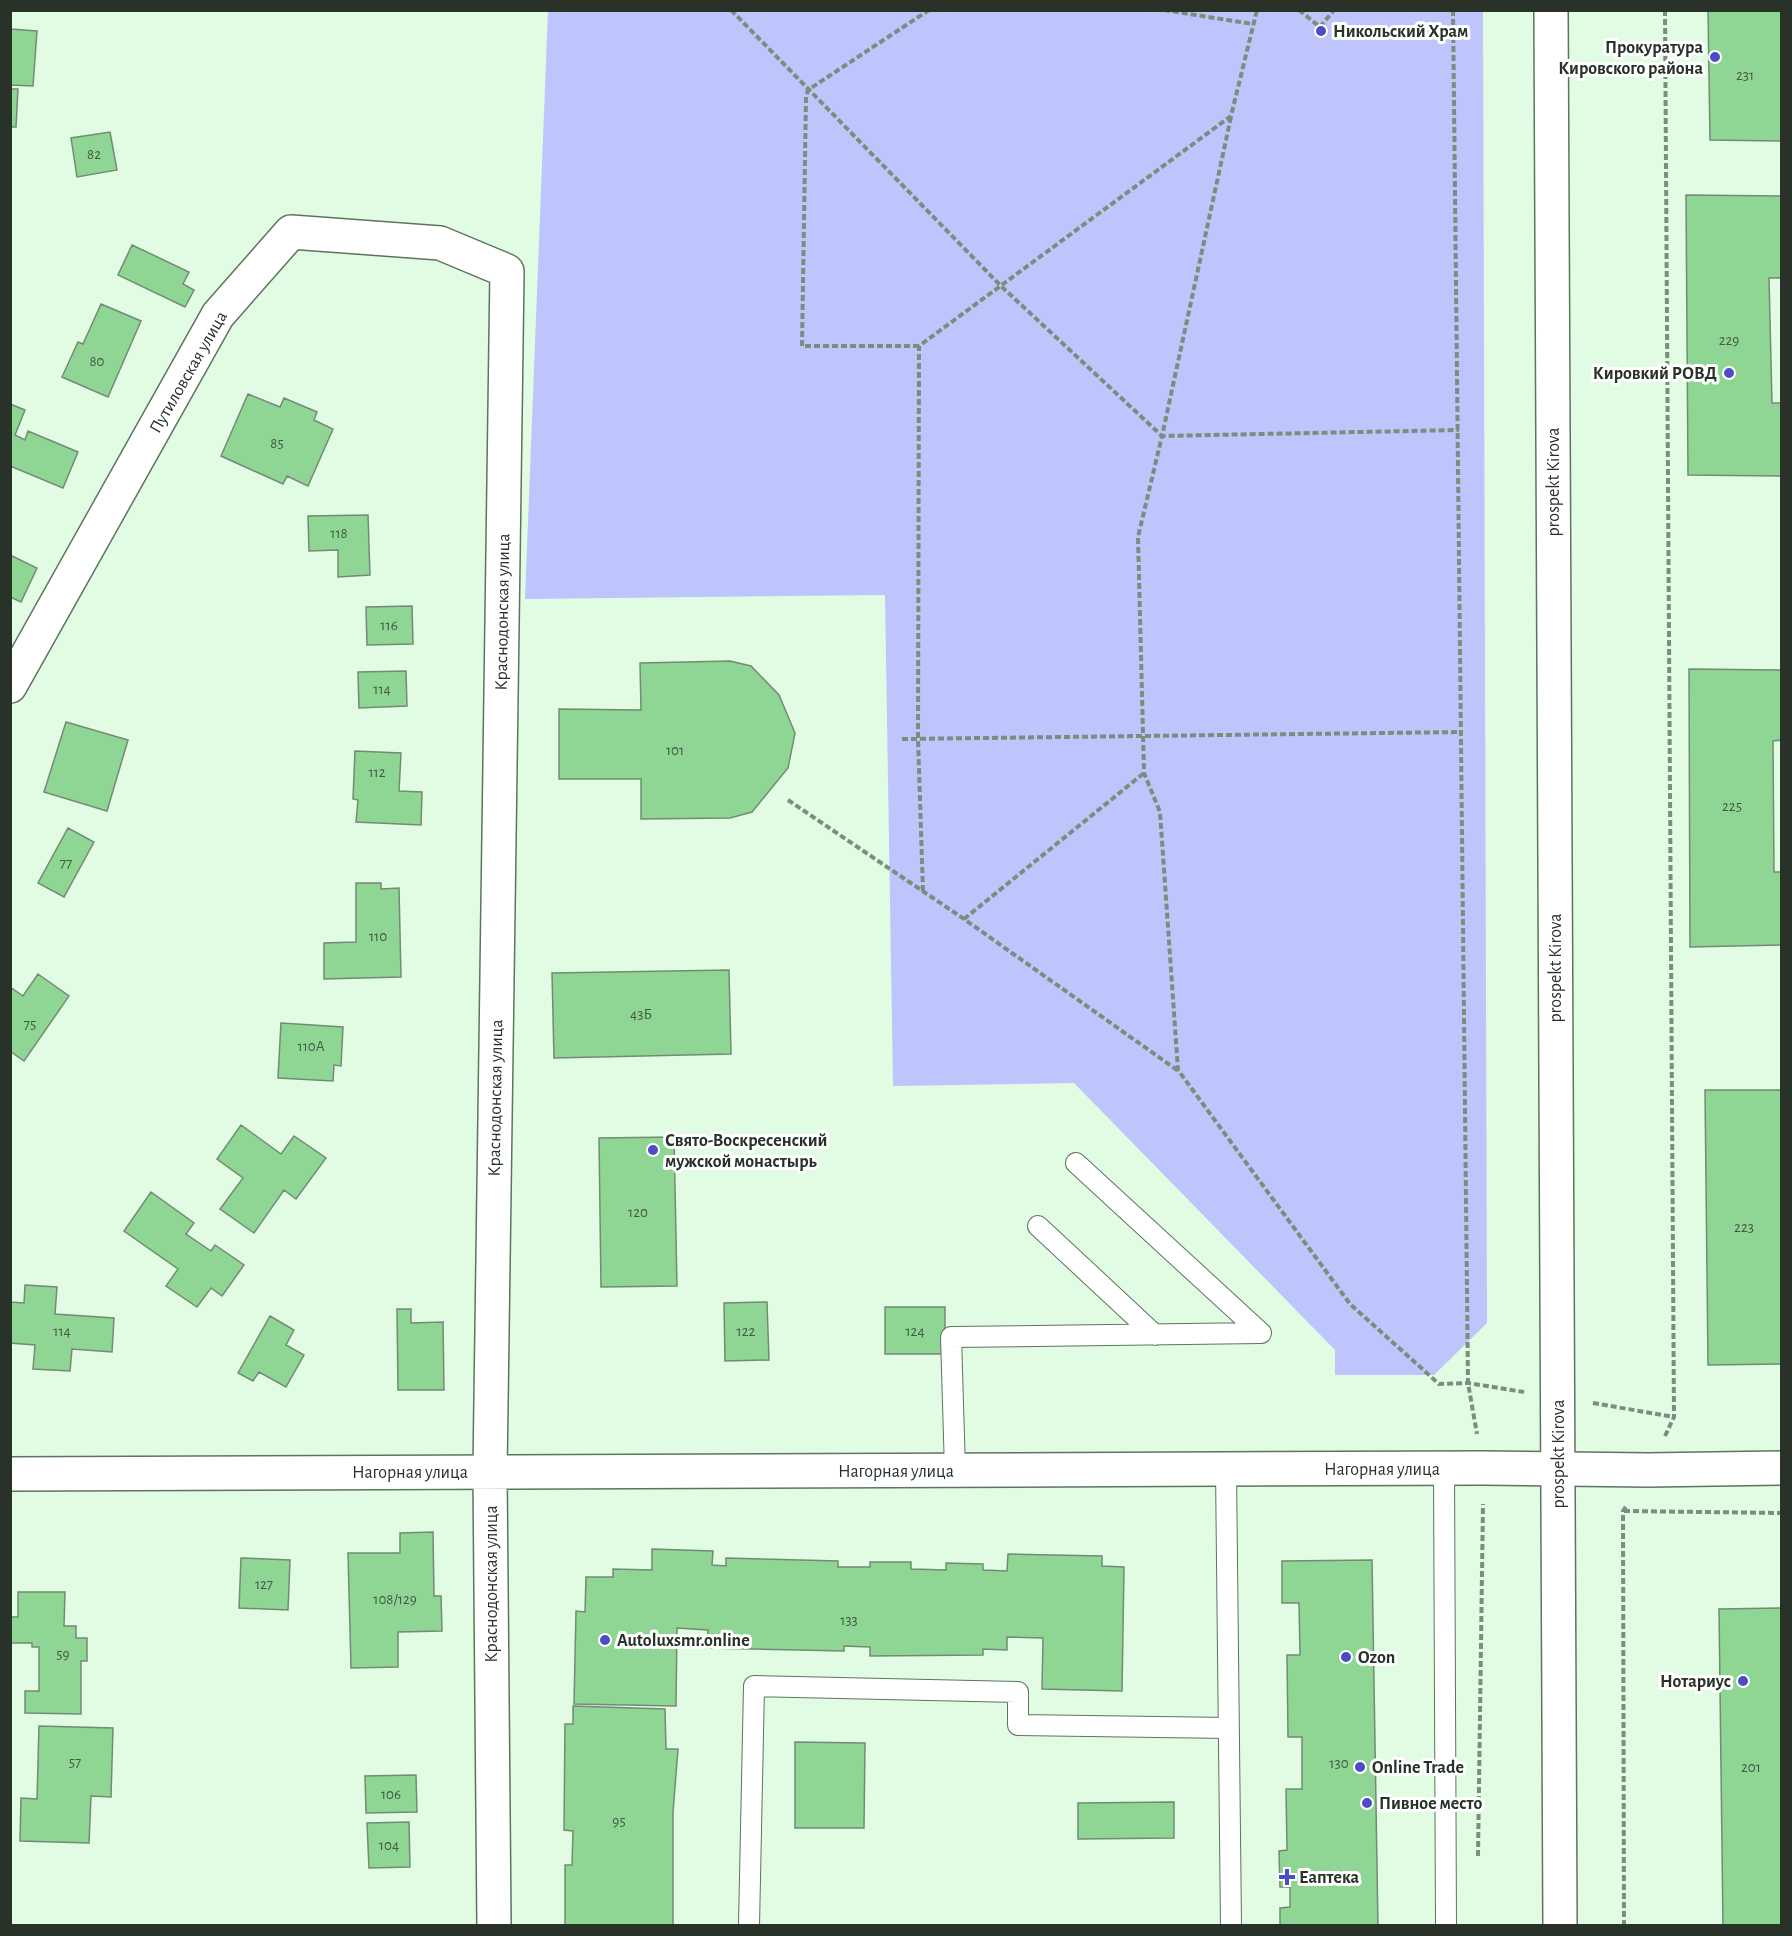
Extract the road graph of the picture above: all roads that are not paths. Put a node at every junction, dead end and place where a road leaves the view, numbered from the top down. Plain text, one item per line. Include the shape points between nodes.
1 (1551, 10) edge
2 (507, 271) joint
3 (10, 686) edge
4 (1076, 1163) dead end
5 (1038, 1226) dead end
6 (1155, 1335) junction
7 (1782, 1467) edge
8 (1558, 1468) junction
9 (1227, 1469) junction
10 (1444, 1469) junction
11 (955, 1470) junction
12 (490, 1472) junction
13 (10, 1474) edge
14 (1229, 1728) junction
15 (494, 1926) edge
16 (749, 1926) edge
17 (1232, 1926) edge
18 (1446, 1926) edge
19 (1560, 1926) edge

1 - 8 street, prospekt Kirova
2 - 3 street, Путиловская улица via 440,243 291,232 218,315
2 - 12 street, Краснодонская улица
4 - 6 lane via 1261,1334
5 - 6 lane
6 - 11 lane via 951,1336
7 - 8 street, Нагорная улица
8 - 10 street, Нагорная улица
8 - 19 street, prospekt Kirova
9 - 10 street, Нагорная улица
9 - 11 street, Нагорная улица
9 - 14 lane
10 - 18 lane
11 - 12 street, Нагорная улица
12 - 13 street, Нагорная улица
12 - 15 street, Краснодонская улица
14 - 16 lane via 1018,1725 1018,1692 754,1686
14 - 17 lane

